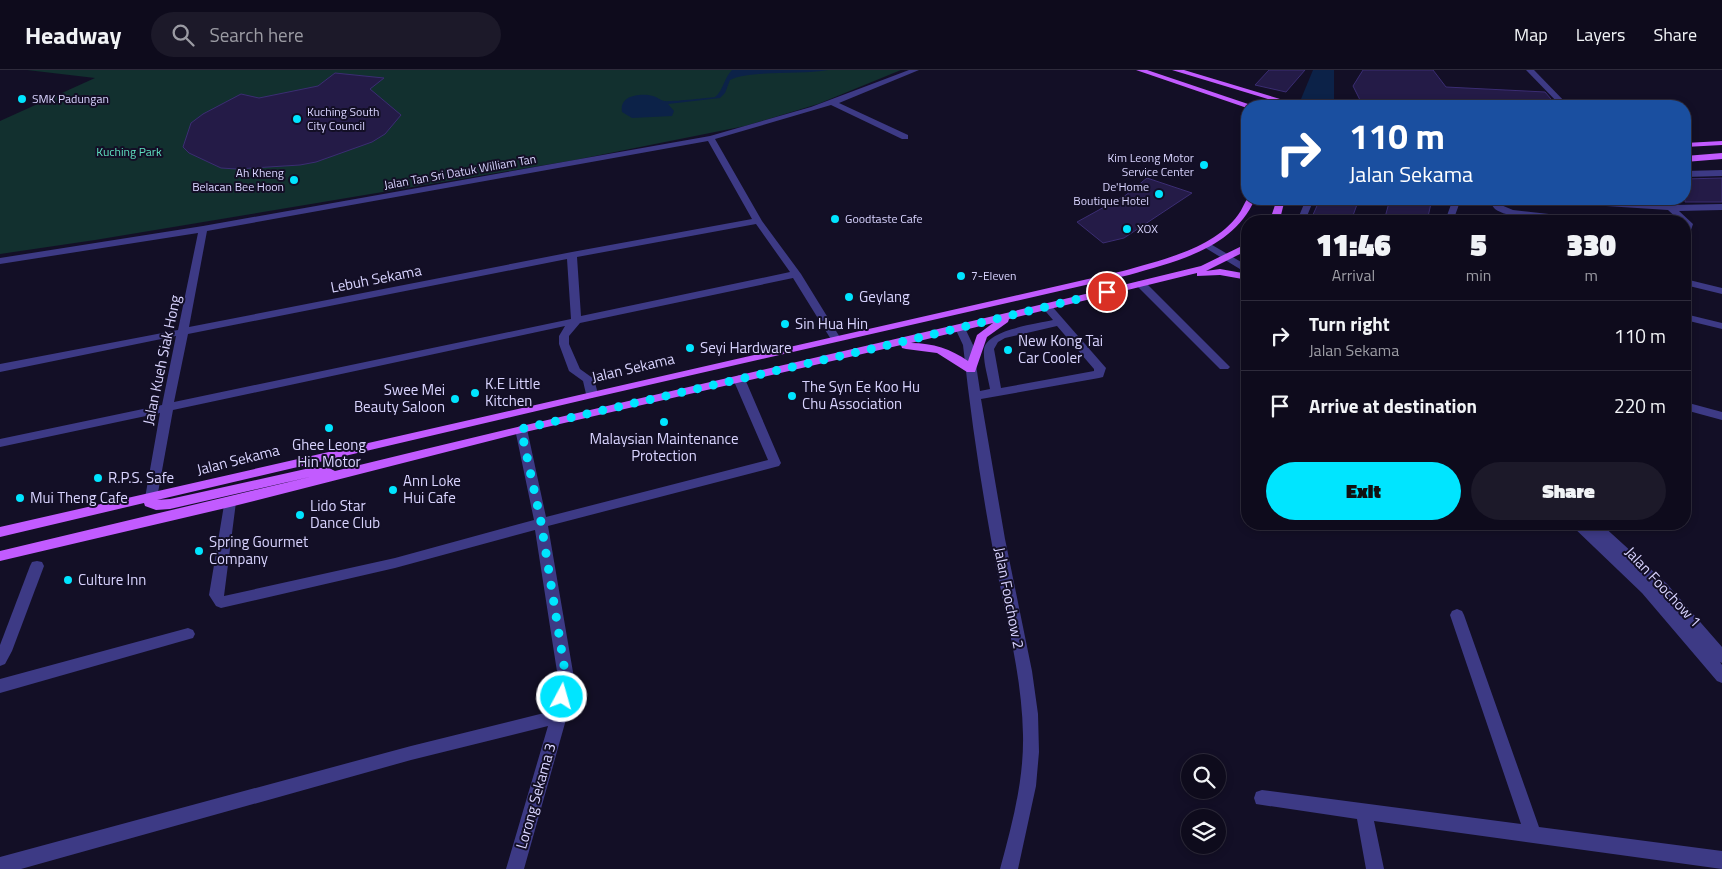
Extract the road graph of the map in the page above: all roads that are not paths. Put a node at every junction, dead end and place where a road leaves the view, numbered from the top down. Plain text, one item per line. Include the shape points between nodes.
1 (915, 70) edge
2 (1140, 70) edge
3 (1175, 70) edge
4 (1530, 70) edge
5 (1254, 100) edge
6 (1278, 100) edge
7 (1559, 100) edge
8 (833, 103) junction
9 (1241, 103) edge
10 (905, 136) dead end
11 (710, 138) junction
12 (1722, 143) edge
13 (1691, 145) edge
14 (1722, 156) edge
15 (1691, 159) edge
16 (1722, 173) edge
17 (1691, 174) edge
18 (1496, 205) edge
19 (1630, 205) edge
20 (1669, 205) edge
21 (1722, 207) edge
22 (1673, 208) junction
23 (1536, 215) edge
24 (1680, 215) edge
25 (1241, 219) edge
26 (758, 221) junction
27 (204, 229) junction
28 (1211, 243) junction
29 (1241, 250) edge
30 (572, 254) junction
31 (1233, 255) junction
32 (1241, 258) edge
33 (0, 262) edge
34 (1241, 264) edge
35 (796, 274) junction
36 (1241, 276) edge
37 (1170, 277) junction
38 (1691, 283) edge
39 (1142, 284) junction
40 (1722, 291) edge
41 (1046, 306) junction
42 (1014, 314) junction
43 (1691, 319) edge
44 (576, 321) junction
45 (1060, 322) junction
46 (1722, 326) edge
47 (960, 328) junction
48 (866, 332) junction
49 (182, 333) junction
50 (836, 339) junction
51 (859, 352) junction
52 (1224, 367) dead end
53 (0, 368) edge
54 (971, 368) junction
55 (742, 384) junction
56 (996, 393) junction
57 (592, 394) junction
58 (974, 396) junction
59 (166, 408) junction
60 (1691, 408) edge
61 (1722, 416) edge
62 (521, 429) junction
63 (0, 443) edge
64 (342, 473) junction
65 (151, 498) junction
66 (230, 502) junction
67 (541, 522) junction
68 (1583, 530) edge
69 (1599, 530) edge
70 (0, 532) edge
71 (0, 556) edge
72 (37, 566) dead end
73 (1457, 615) dead end
74 (188, 634) dead end
75 (3, 656) edge
76 (1722, 657) edge
77 (1722, 676) edge
78 (0, 686) edge
79 (559, 716) junction
80 (1262, 798) dead end
81 (1364, 812) junction
82 (1533, 835) junction
83 (1722, 860) edge
84 (0, 866) edge
85 (515, 869) edge
86 (1009, 869) edge
87 (1375, 869) edge

1 - 8 street, Jalan Tan Sri Datuk William Tan
2 - 9 main road
3 - 5 main road via 1186,78
3 - 6 main road
4 - 7 street
8 - 10 street
8 - 11 street, Jalan Tan Sri Datuk William Tan
11 - 26 street
11 - 27 street, Jalan Tan Sri Datuk William Tan
12 - 13 main road
14 - 15 main road
16 - 17 street
18 - 23 street via 1511,212
19 - 22 street
20 - 22 street
21 - 22 street
22 - 24 street
25 - 28 main road, Jalan Sekama
26 - 30 street, Lebuh Sekama
26 - 35 street
27 - 33 street, Jalan Tan Sri Datuk William Tan
27 - 49 street, Jalan Kueh Siak Hong
28 - 31 street
28 - 48 main road, Jalan Sekama via 1125,273
29 - 31 main road
30 - 44 street
30 - 49 street, Lebuh Sekama
31 - 32 street
31 - 34 street
31 - 37 main road via 1204,268
35 - 44 street
35 - 50 street
36 - 37 main road via 1220,272
37 - 39 main road
38 - 40 street
39 - 41 main road
39 - 52 street
41 - 42 main road
41 - 45 street
42 - 47 main road
42 - 54 main road via 982,335
43 - 46 street
44 - 57 street via 564,336 564,344 575,371 588,379
44 - 59 street
45 - 56 street via 993,340 989,349
45 - 56 street via 1100,368 1099,374
47 - 48 main road via 946,321 893,331
47 - 51 main road
47 - 54 street, Jalan Foochow 2 via 968,345
48 - 50 main road, Jalan Sekama
49 - 53 street, Lebuh Sekama
49 - 59 street, Jalan Kueh Siak Hong
50 - 57 main road, Jalan Sekama
51 - 54 main road via 893,346 938,348
51 - 55 main road
54 - 58 street, Jalan Foochow 2
55 - 62 main road
55 - 67 street via 774,463
56 - 58 street
57 - 65 main road, Jalan Sekama
58 - 86 street, Jalan Foochow 2 via 1027,688 1031,735 1028,780
59 - 63 street
59 - 65 street, Jalan Kueh Siak Hong
60 - 61 street
62 - 64 main road
62 - 67 street, Lorong Sekama 3
64 - 65 main road via 310,472 156,506 150,503
64 - 66 main road
65 - 70 main road, Jalan Sekama
66 - 67 street via 216,595 221,602 395,562
66 - 71 main road
67 - 79 street, Lorong Sekama 3 via 566,678
68 - 77 street, Jalan Foochow 1 via 1647,589
69 - 76 street, Jalan Foochow 1 via 1662,588
72 - 75 street
73 - 82 street
74 - 78 street
79 - 84 street via 411,753
79 - 85 street, Lorong Sekama 3
80 - 81 street
81 - 82 street
81 - 87 street
82 - 83 street

